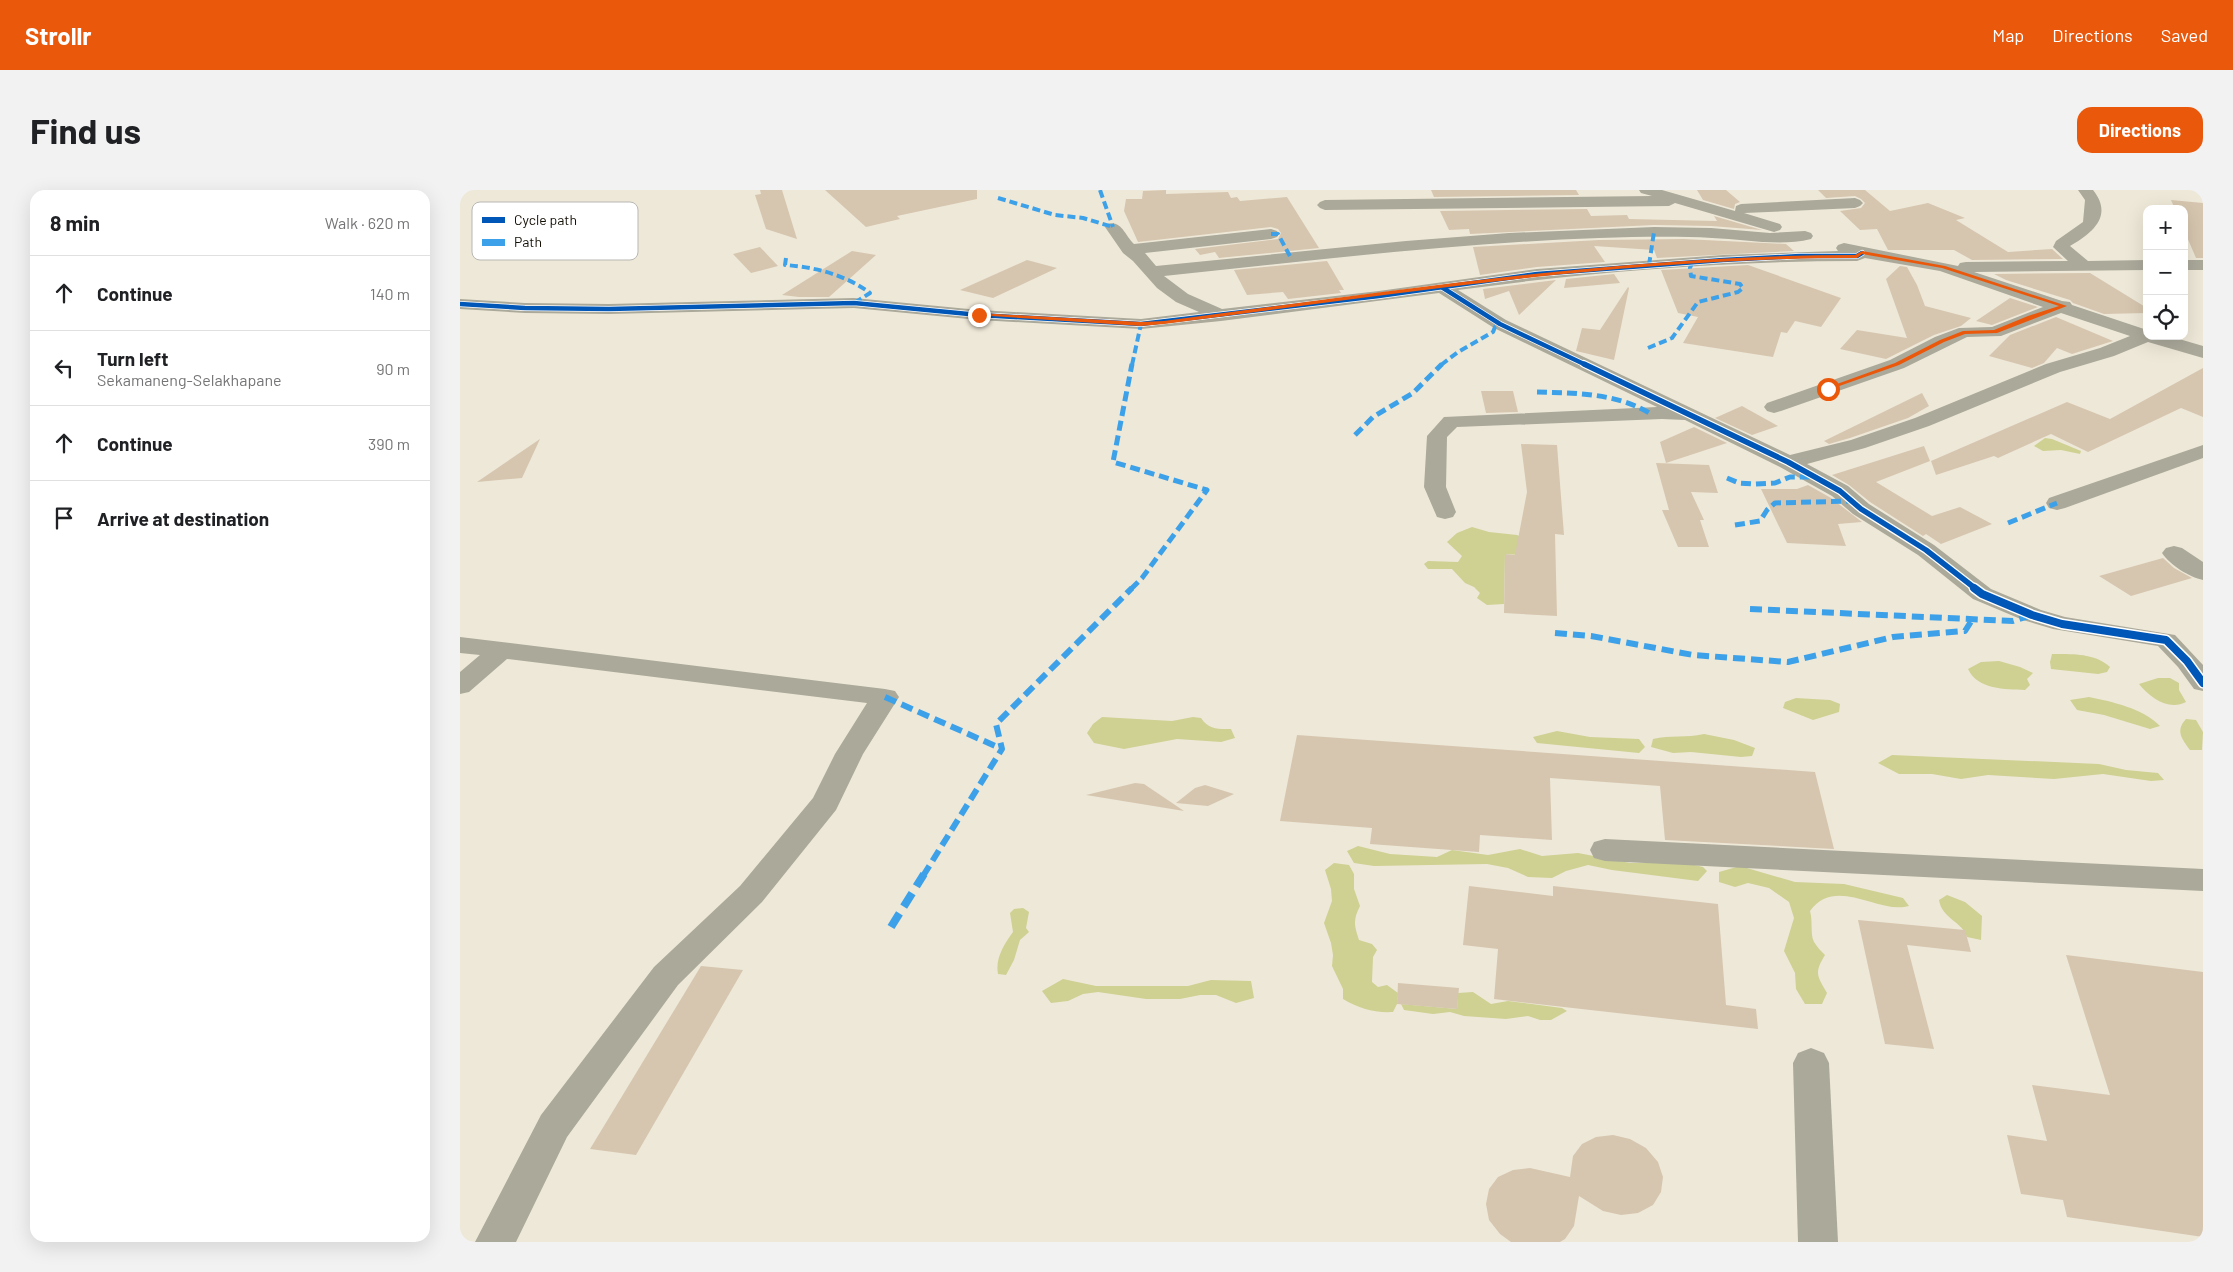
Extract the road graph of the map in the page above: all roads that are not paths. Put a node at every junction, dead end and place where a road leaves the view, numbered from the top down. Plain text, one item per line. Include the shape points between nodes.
1 (1646, 190) edge
2 (2085, 190) edge
3 (1683, 199) junction
4 (1855, 203) dead end
5 (1324, 205) dead end
6 (1722, 210) junction
7 (1460, 213) dead end
8 (1838, 216) dead end
9 (1762, 223) junction
10 (1113, 227) dead end
11 (1271, 234) dead end
12 (1805, 236) junction
13 (1441, 243) junction
14 (1129, 250) junction
15 (1862, 253) junction
16 (2143, 265) edge
17 (2188, 265) edge
18 (2203, 265) edge
19 (2084, 266) junction
20 (1943, 267) junction
21 (1150, 272) junction
22 (1443, 288) junction
23 (460, 304) edge
24 (2064, 306) junction
25 (1221, 316) junction
26 (2143, 335) edge
27 (2143, 338) edge
28 (2161, 340) edge
29 (2203, 352) edge
30 (1774, 407) dead end
31 (1688, 414) junction
32 (2203, 451) edge
33 (1788, 462) junction
34 (2057, 503) dead end
35 (1445, 512) dead end
36 (2174, 553) dead end
37 (2203, 573) edge
38 (460, 645) edge
39 (500, 651) junction
40 (2203, 683) edge
41 (460, 686) edge
42 (1605, 850) dead end
43 (2203, 880) edge
44 (1810, 1063) dead end
45 (495, 1242) edge
46 (1818, 1242) edge

1 - 3 street
2 - 19 street via 2093,200 2089,228 2061,247
3 - 5 street
3 - 6 street
4 - 6 street
6 - 9 street
7 - 13 street via 1435,220
8 - 9 street
9 - 12 street
10 - 14 street
11 - 14 street
12 - 13 street via 1654,232
12 - 15 street
13 - 21 street
14 - 21 street
15 - 20 street
15 - 22 street via 1857,256 1800,256 1537,274
16 - 19 street
17 - 18 street
19 - 20 street
20 - 24 street
21 - 25 street via 1162,286
22 - 25 street
22 - 31 street via 1500,324
23 - 25 street via 609,308 854,303 979,315 1141,324
24 - 26 street
24 - 30 street via 1995,332 1965,332 1897,364
27 - 33 street via 2053,368 1922,422 1858,444
28 - 29 street
31 - 33 street
31 - 35 street via 1451,421 1437,436 1436,487
32 - 34 street
33 - 40 street via 1840,491 1861,509 1926,550 1982,594 2062,624 2166,640
36 - 37 street
38 - 39 street
39 - 41 street
39 - 45 street via 885,697 849,754 826,803 750,894 666,976 554,1126
42 - 43 street
44 - 46 street

